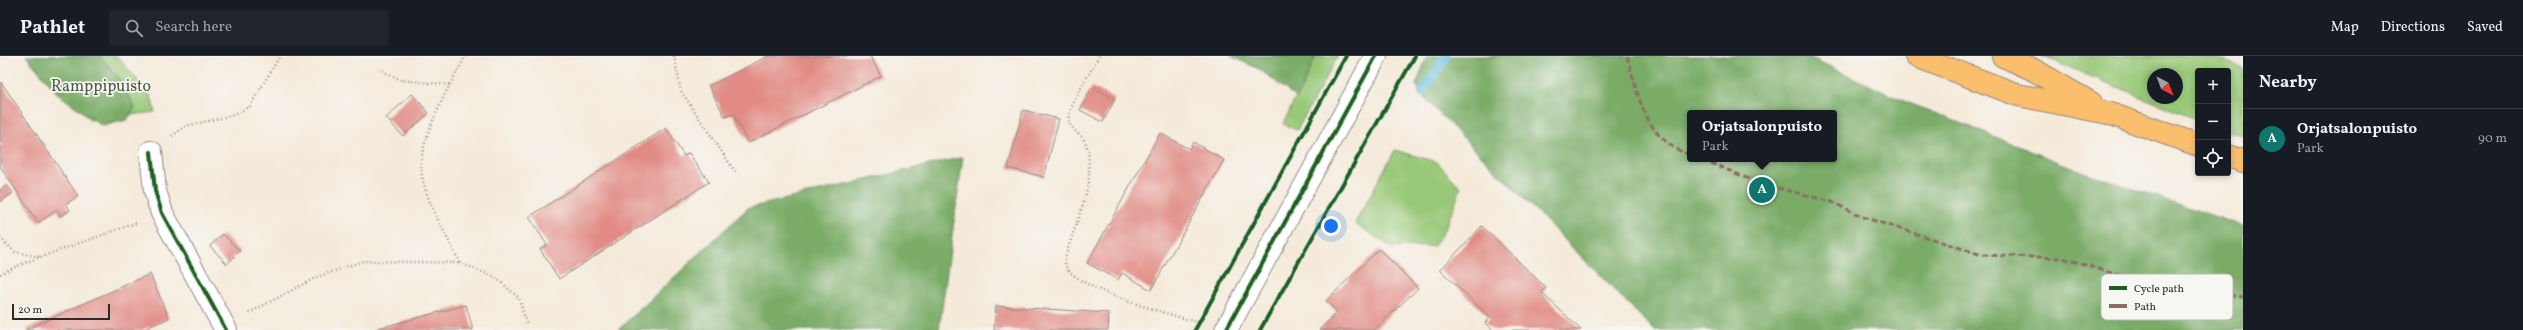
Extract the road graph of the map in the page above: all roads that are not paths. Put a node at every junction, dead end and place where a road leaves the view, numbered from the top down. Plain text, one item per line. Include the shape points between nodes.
1 (1376, 56) edge
2 (1916, 56) edge
3 (2003, 56) edge
4 (2108, 113) junction
5 (2195, 144) edge
6 (151, 152) road end
7 (2231, 157) edge
8 (2243, 161) edge
9 (225, 328) edge
10 (1216, 328) edge

1 - 10 street
2 - 4 main road via 2018,95
3 - 4 main road via 2030,68
4 - 5 main road
6 - 9 street via 154,191 162,213
7 - 8 main road

